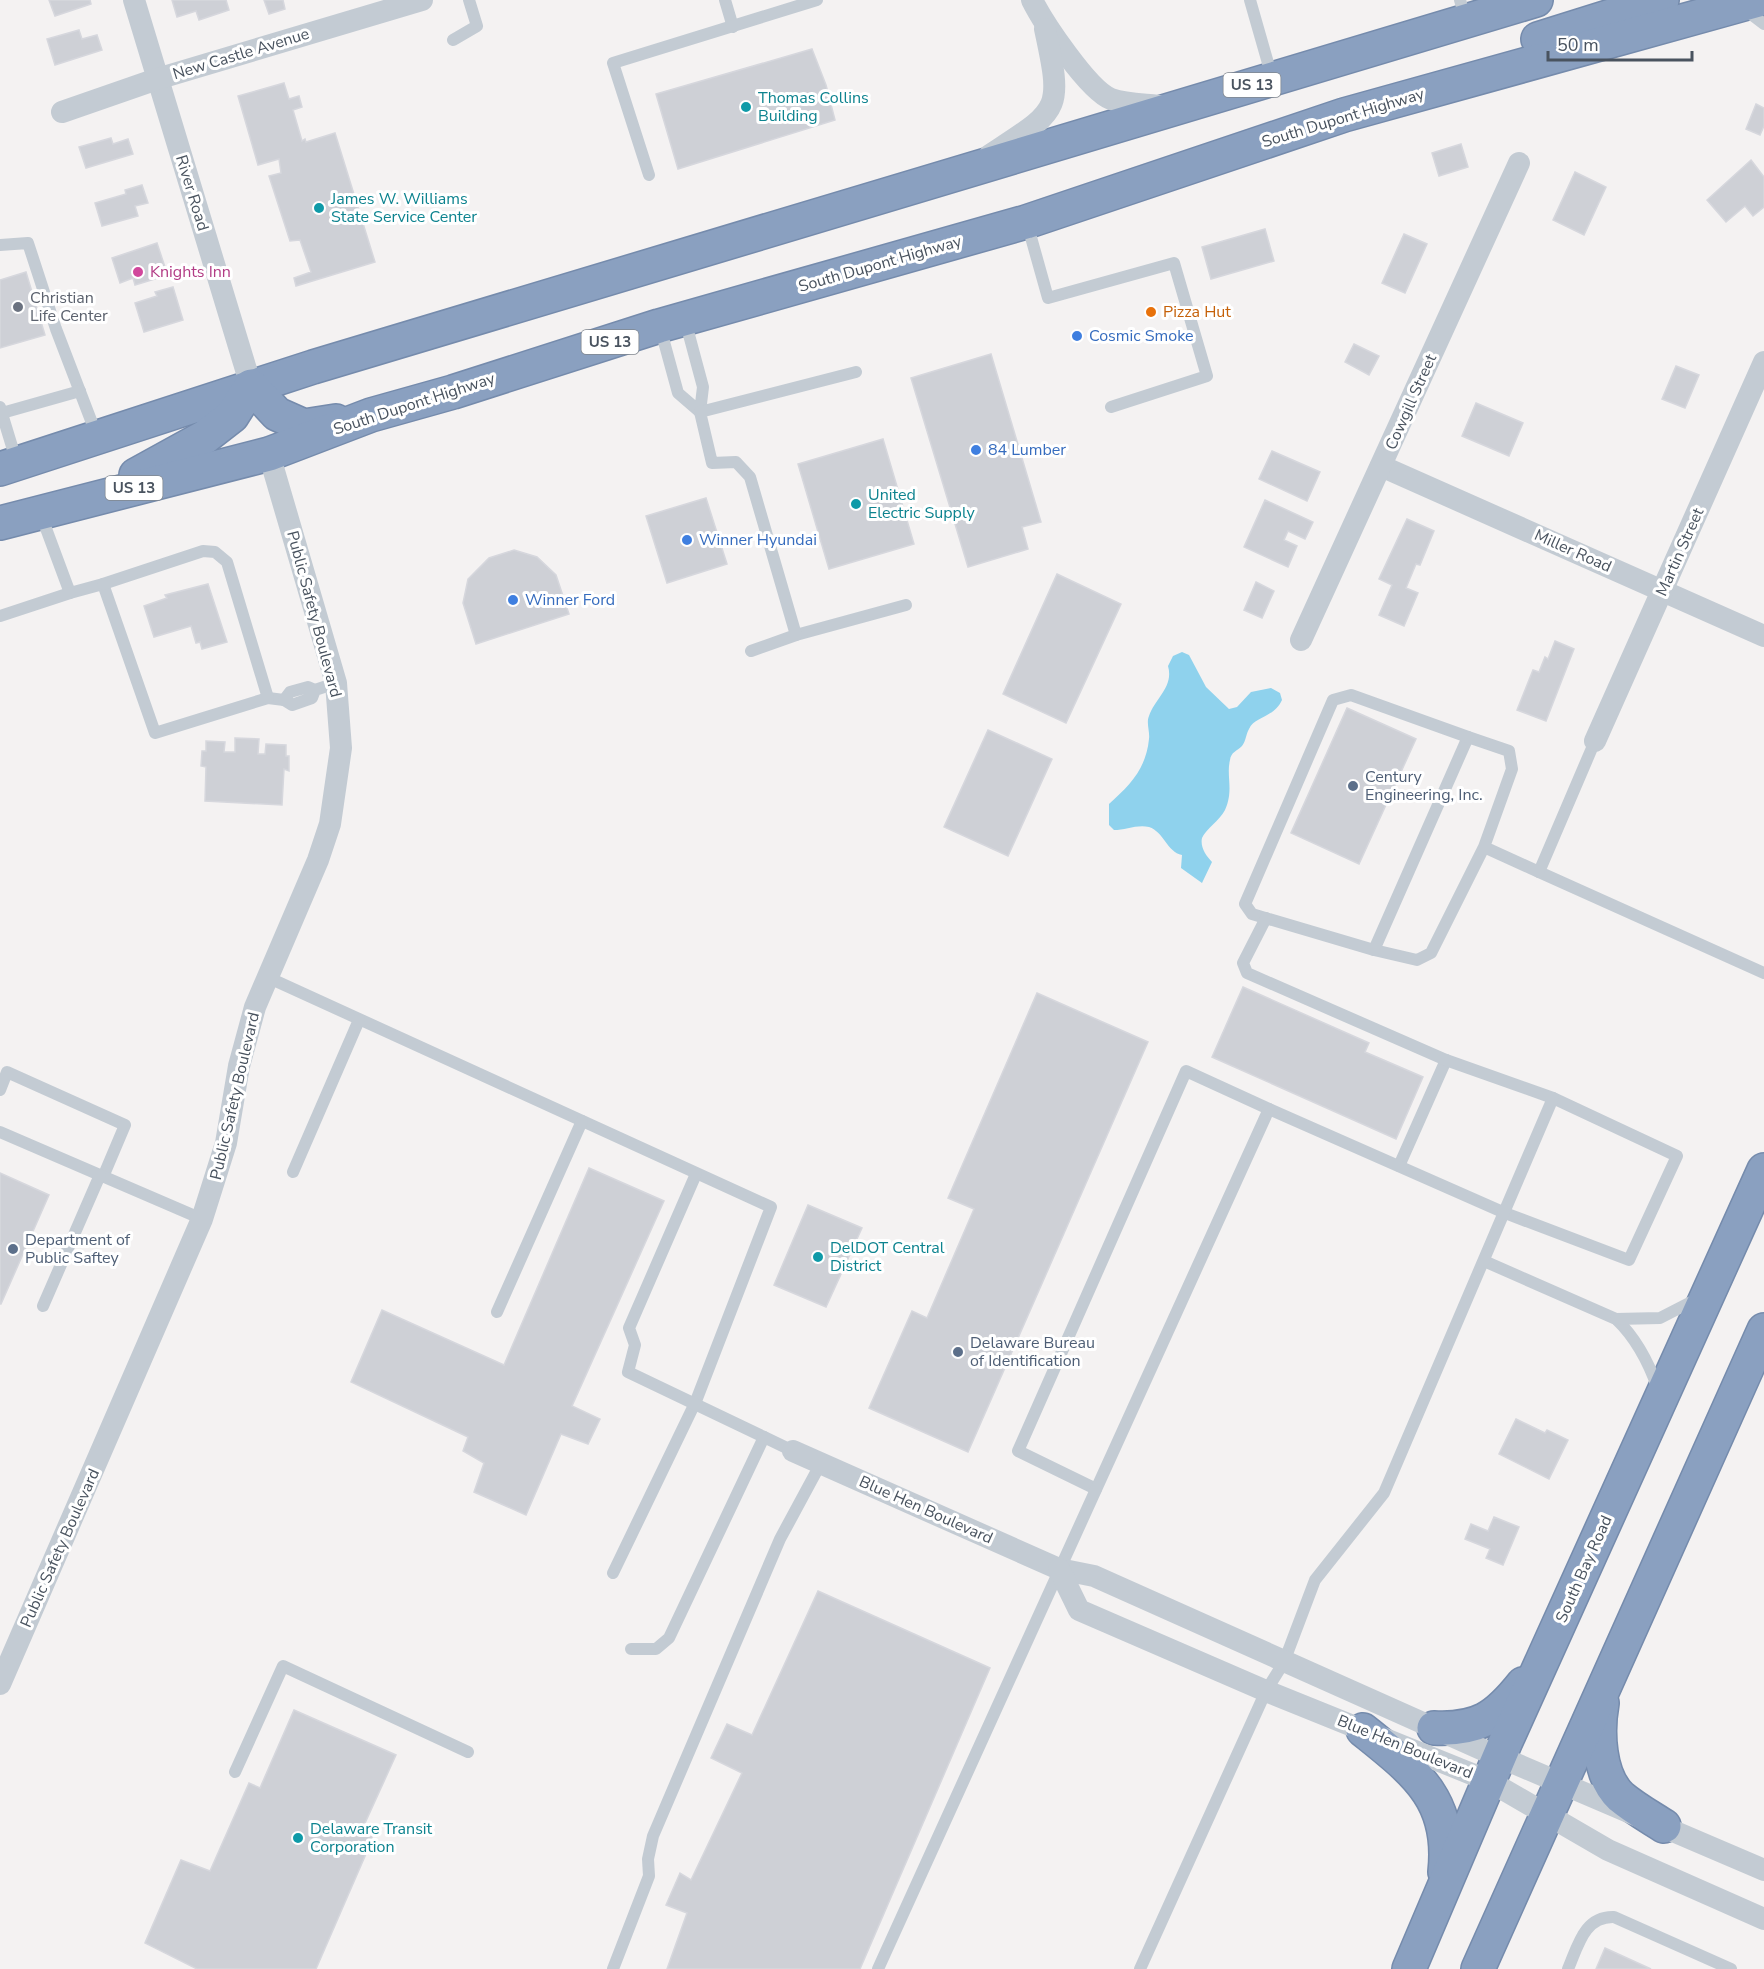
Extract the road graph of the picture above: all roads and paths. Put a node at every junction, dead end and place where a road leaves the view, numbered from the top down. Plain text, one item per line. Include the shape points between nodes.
1 (134, 0) edge
2 (422, 0) edge
3 (469, 0) edge
4 (725, 0) edge
5 (817, 0) edge
6 (1032, 0) edge
7 (1250, 0) edge
8 (1536, 0) edge
9 (1662, 0) edge
10 (1756, 7) edge
11 (1464, 10) edge
12 (1044, 24) junction
13 (733, 27) junction
14 (453, 40) dead end
15 (157, 79) junction
16 (1273, 79) junction
17 (1173, 108) junction
18 (62, 112) dead end
19 (1344, 115) junction
20 (1519, 163) dead end
21 (968, 170) junction
22 (649, 175) dead end
23 (1026, 222) junction
24 (0, 245) edge
25 (672, 322) junction
26 (1764, 362) edge
27 (313, 366) junction
28 (856, 372) dead end
29 (251, 386) junction
30 (80, 391) junction
31 (200, 403) junction
32 (1111, 406) dead end
33 (1, 410) edge
34 (700, 412) junction
35 (277, 414) junction
36 (371, 415) junction
37 (232, 416) junction
38 (98, 437) junction
39 (269, 454) junction
40 (9, 466) edge
41 (1381, 466) junction
42 (43, 511) junction
43 (0, 523) edge
44 (103, 584) junction
45 (1662, 590) junction
46 (70, 593) junction
47 (906, 605) dead end
48 (0, 616) edge
49 (796, 636) junction
50 (1764, 636) edge
51 (1301, 640) dead end
52 (751, 651) dead end
53 (325, 687) junction
54 (268, 698) junction
55 (1468, 737) junction
56 (1595, 741) joint
57 (1484, 847) junction
58 (1539, 872) junction
59 (1266, 918) junction
60 (1374, 950) junction
61 (1764, 973) edge
62 (267, 977) junction
63 (359, 1020) junction
64 (1446, 1060) junction
65 (0, 1090) edge
66 (1553, 1098) junction
67 (1269, 1109) junction
68 (582, 1121) junction
69 (0, 1132) edge
70 (1399, 1166) junction
71 (1764, 1170) edge
72 (292, 1172) dead end
73 (696, 1174) junction
74 (101, 1176) junction
75 (1505, 1213) junction
76 (202, 1219) junction
77 (1484, 1261) junction
78 (1710, 1290) junction
79 (43, 1306) dead end
80 (497, 1312) dead end
81 (1616, 1319) junction
82 (1764, 1330) edge
83 (1661, 1398) junction
84 (695, 1403) junction
85 (764, 1437) junction
86 (793, 1451) joint
87 (821, 1463) junction
88 (1096, 1489) junction
89 (1059, 1569) junction
90 (613, 1573) dead end
91 (631, 1649) dead end
92 (1544, 1657) junction
93 (1284, 1662) junction
94 (0, 1684) edge
95 (1606, 1684) junction
96 (1266, 1690) junction
97 (1434, 1728) junction
98 (1363, 1730) junction
99 (468, 1752) dead end
100 (1494, 1769) junction
101 (235, 1772) dead end
102 (1562, 1782) junction
103 (1547, 1814) junction
104 (1664, 1826) junction
105 (1764, 1870) edge
106 (1444, 1886) junction
107 (1764, 1919) edge
108 (613, 1969) edge
109 (879, 1969) edge
110 (1140, 1969) edge
111 (1408, 1969) edge
112 (1478, 1969) edge
113 (1568, 1969) edge
114 (1731, 1969) edge

1 - 15 street, River Road
2 - 15 street, New Castle Avenue
3 - 14 lane via 477,26
4 - 13 lane
5 - 13 lane
6 - 12 street
7 - 16 lane
8 - 11 highway, US 13
9 - 19 highway via 1532,41
10 - 19 highway, South Dupont Highway / US 13
11 - 16 highway, US 13
12 - 17 street via 1095,87 1110,98
12 - 21 street via 1056,78 1054,103 1042,120
13 - 22 lane via 613,63
15 - 18 street, New Castle Avenue
15 - 29 street, River Road
16 - 17 highway, US 13
17 - 21 highway, US 13
19 - 23 highway, South Dupont Highway / US 13
20 - 41 street, Cowgill Street
21 - 27 highway, US 13
23 - 25 highway, South Dupont Highway / US 13
23 - 32 lane via 1048,298 1174,263 1207,376
24 - 30 lane via 28,243
25 - 34 lane via 703,387
25 - 34 lane via 678,393
25 - 36 highway, South Dupont Highway / US 13 via 453,393
26 - 45 street, Martin Street
27 - 29 highway, US 13
27 - 35 highway
28 - 34 lane
29 - 31 highway, US 13
29 - 35 highway
29 - 37 highway
30 - 33 lane
30 - 38 lane
31 - 37 highway
31 - 38 highway, US 13
33 - 40 lane
34 - 49 lane via 712,464 736,462 750,477
35 - 36 highway via 304,426
35 - 39 highway
36 - 39 highway, South Dupont Highway / US 13
37 - 39 highway via 246,422
37 - 42 highway via 206,437 147,470
38 - 40 highway, US 13
39 - 42 highway, South Dupont Highway / US 13
39 - 53 street, Public Safety Boulevard
41 - 45 street, Miller Road
41 - 51 street, Cowgill Street
42 - 43 highway, South Dupont Highway / US 13
42 - 46 lane
44 - 46 lane
44 - 54 lane via 203,551 215,552 227,562
44 - 54 lane via 155,733
45 - 50 street, Miller Road
45 - 56 street, Martin Street
46 - 48 lane
47 - 49 lane
49 - 52 lane
53 - 54 lane via 290,692 284,700
53 - 62 street, Public Safety Boulevard via 341,748 330,824
55 - 57 lane via 1509,751 1512,769
55 - 59 lane via 1352,695 1333,700 1245,904 1252,914
55 - 60 lane
56 - 58 lane
57 - 58 lane
57 - 60 lane via 1431,953 1417,960
58 - 61 lane
59 - 60 lane
59 - 64 lane via 1244,963 1247,973
62 - 63 lane
62 - 76 street, Public Safety Boulevard via 245,1040 226,1143
63 - 68 lane
63 - 72 lane
64 - 66 lane
64 - 70 lane
65 - 74 lane via 7,1072 125,1125
66 - 75 lane
66 - 75 lane via 1677,1156 1629,1260
67 - 70 lane
67 - 88 lane
67 - 88 lane via 1186,1071 1018,1451
68 - 73 lane
68 - 80 lane
69 - 74 lane
70 - 75 lane
71 - 78 highway, South Bay Road
73 - 84 lane via 629,1328 635,1345 628,1372
73 - 84 lane via 771,1207
74 - 76 lane
74 - 79 lane
75 - 77 lane
76 - 94 street, Public Safety Boulevard
77 - 81 lane
77 - 93 lane via 1384,1493 1315,1580
78 - 81 lane via 1659,1318
78 - 83 highway, South Bay Road
81 - 83 lane via 1638,1345
82 - 95 highway
83 - 92 highway, South Bay Road
84 - 85 lane
84 - 90 lane
85 - 86 lane
85 - 91 lane via 669,1638 656,1649
86 - 87 street, Blue Hen Boulevard
87 - 89 street, Blue Hen Boulevard
87 - 108 lane via 780,1539 653,1836 649,1876
88 - 89 lane
89 - 93 street, Blue Hen Boulevard via 1094,1576
89 - 96 street, Blue Hen Boulevard via 1079,1610
89 - 109 lane
92 - 97 highway via 1492,1717 1467,1727
92 - 100 highway, South Bay Road
93 - 96 lane
93 - 97 street, Blue Hen Boulevard
95 - 102 highway
95 - 104 highway via 1600,1735 1608,1778 1621,1797
96 - 98 street, Blue Hen Boulevard
96 - 110 lane
97 - 100 street, Blue Hen Boulevard
98 - 100 street, Blue Hen Boulevard
98 - 106 highway via 1411,1768 1431,1792 1446,1836
99 - 101 lane via 283,1666
100 - 102 street, Blue Hen Boulevard
100 - 103 street, Blue Hen Boulevard
100 - 106 highway, South Bay Road
102 - 103 highway
102 - 104 street, Blue Hen Boulevard
103 - 107 street, Blue Hen Boulevard via 1608,1850
103 - 112 highway
104 - 105 street, Blue Hen Boulevard
106 - 111 highway, South Bay Road
113 - 114 lane via 1584,1931 1603,1916 1614,1917

